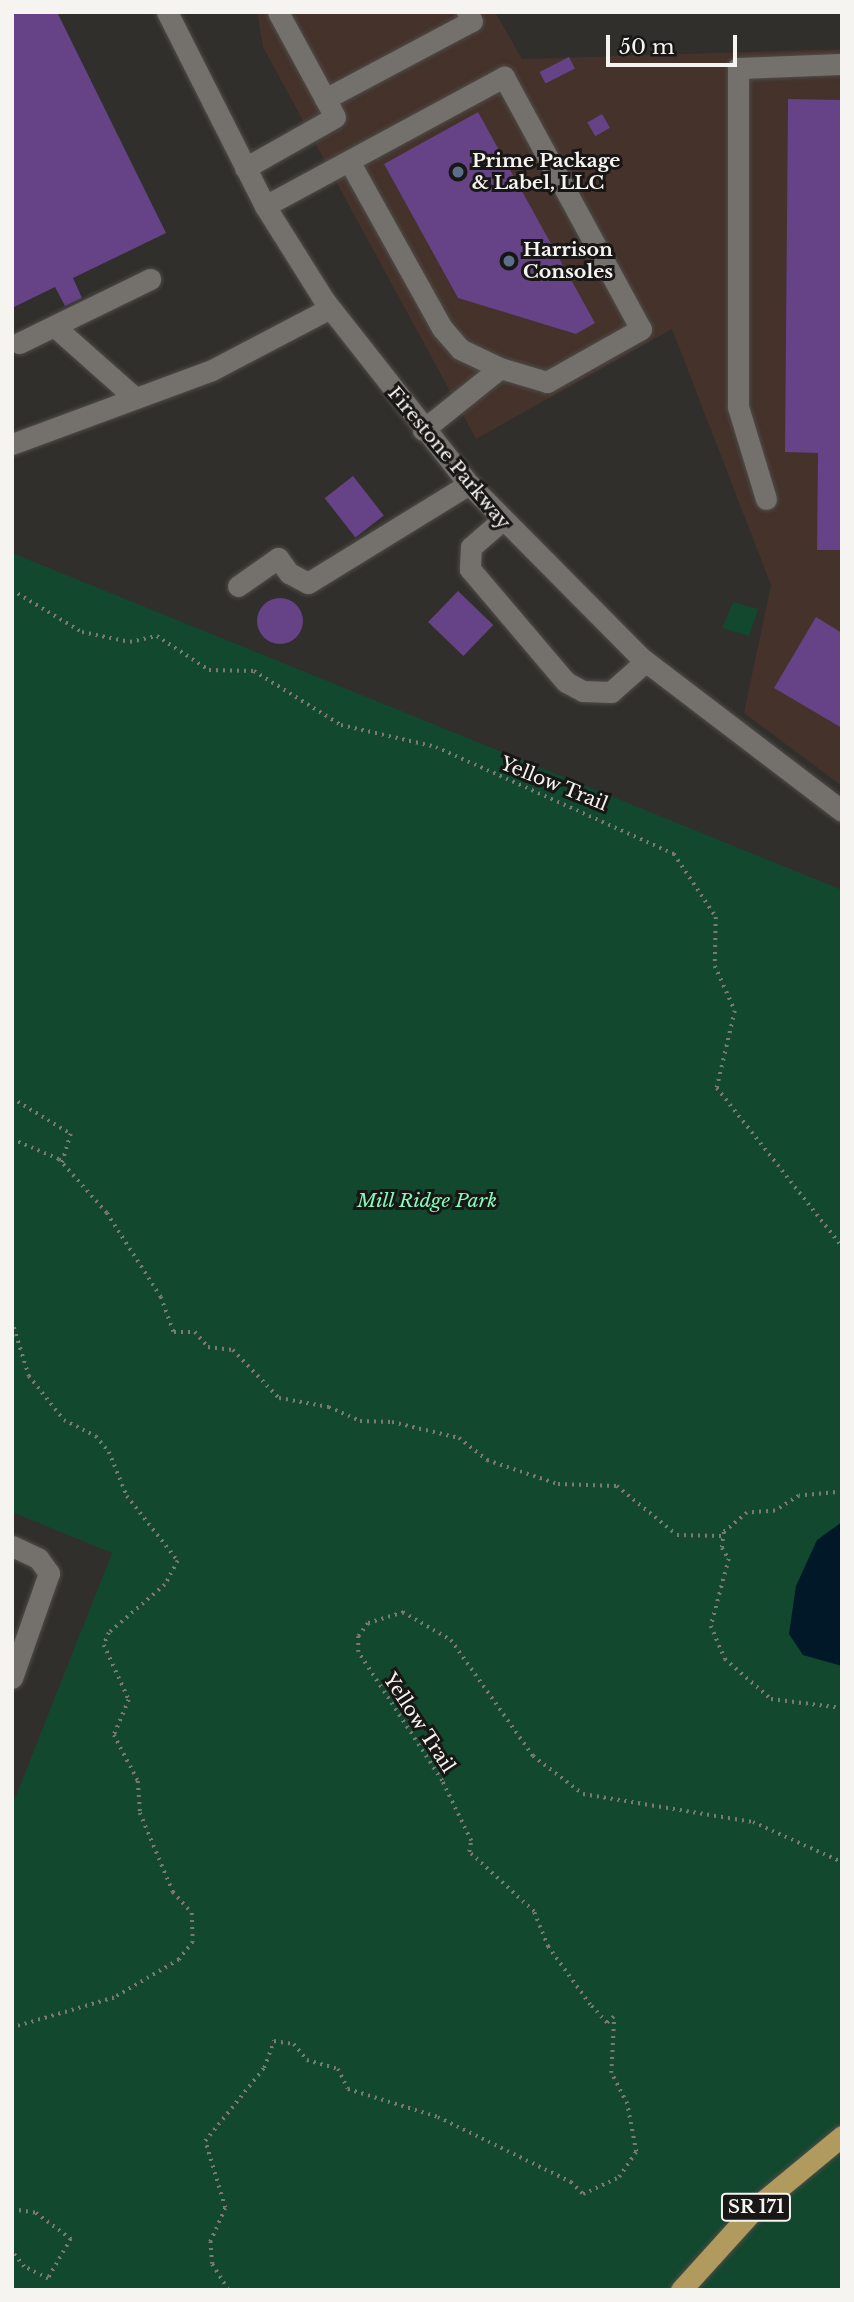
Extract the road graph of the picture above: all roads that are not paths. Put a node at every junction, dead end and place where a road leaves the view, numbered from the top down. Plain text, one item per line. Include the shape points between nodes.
1 (167, 12) edge
2 (278, 12) edge
3 (467, 12) edge
4 (842, 64) edge
5 (324, 99) junction
6 (349, 161) junction
7 (245, 168) junction
8 (265, 206) junction
9 (150, 279) dead end
10 (330, 307) junction
11 (54, 326) junction
12 (19, 343) dead end
13 (500, 368) junction
14 (135, 398) junction
15 (424, 430) junction
16 (12, 444) edge
17 (469, 484) junction
18 (766, 499) dead end
19 (501, 521) junction
20 (238, 586) dead end
21 (645, 662) junction
22 (842, 811) edge
23 (12, 1546) edge
24 (12, 1678) edge
25 (842, 2136) edge
26 (681, 2290) edge

1 - 7 street, Firestone Parkway
2 - 5 street
3 - 5 street via 472,21
4 - 18 street via 738,68 738,407
5 - 7 street via 334,117
6 - 8 street
6 - 13 street via 442,328 460,349
6 - 13 street via 505,77 641,329 547,382
7 - 8 street, Firestone Parkway
8 - 10 street, Firestone Parkway
9 - 11 street
10 - 14 street via 234,360
10 - 15 street, Firestone Parkway
11 - 12 street
11 - 14 street
13 - 15 street
14 - 16 street
15 - 17 street, Firestone Parkway
17 - 19 street, Firestone Parkway
17 - 20 street via 309,583 289,573 278,558
19 - 21 street, Firestone Parkway
19 - 21 street via 471,547 470,569 566,682 583,691 611,692
21 - 22 street, Firestone Parkway
23 - 24 street via 46,1565 49,1582
25 - 26 main road, SR 171 via 755,2208

